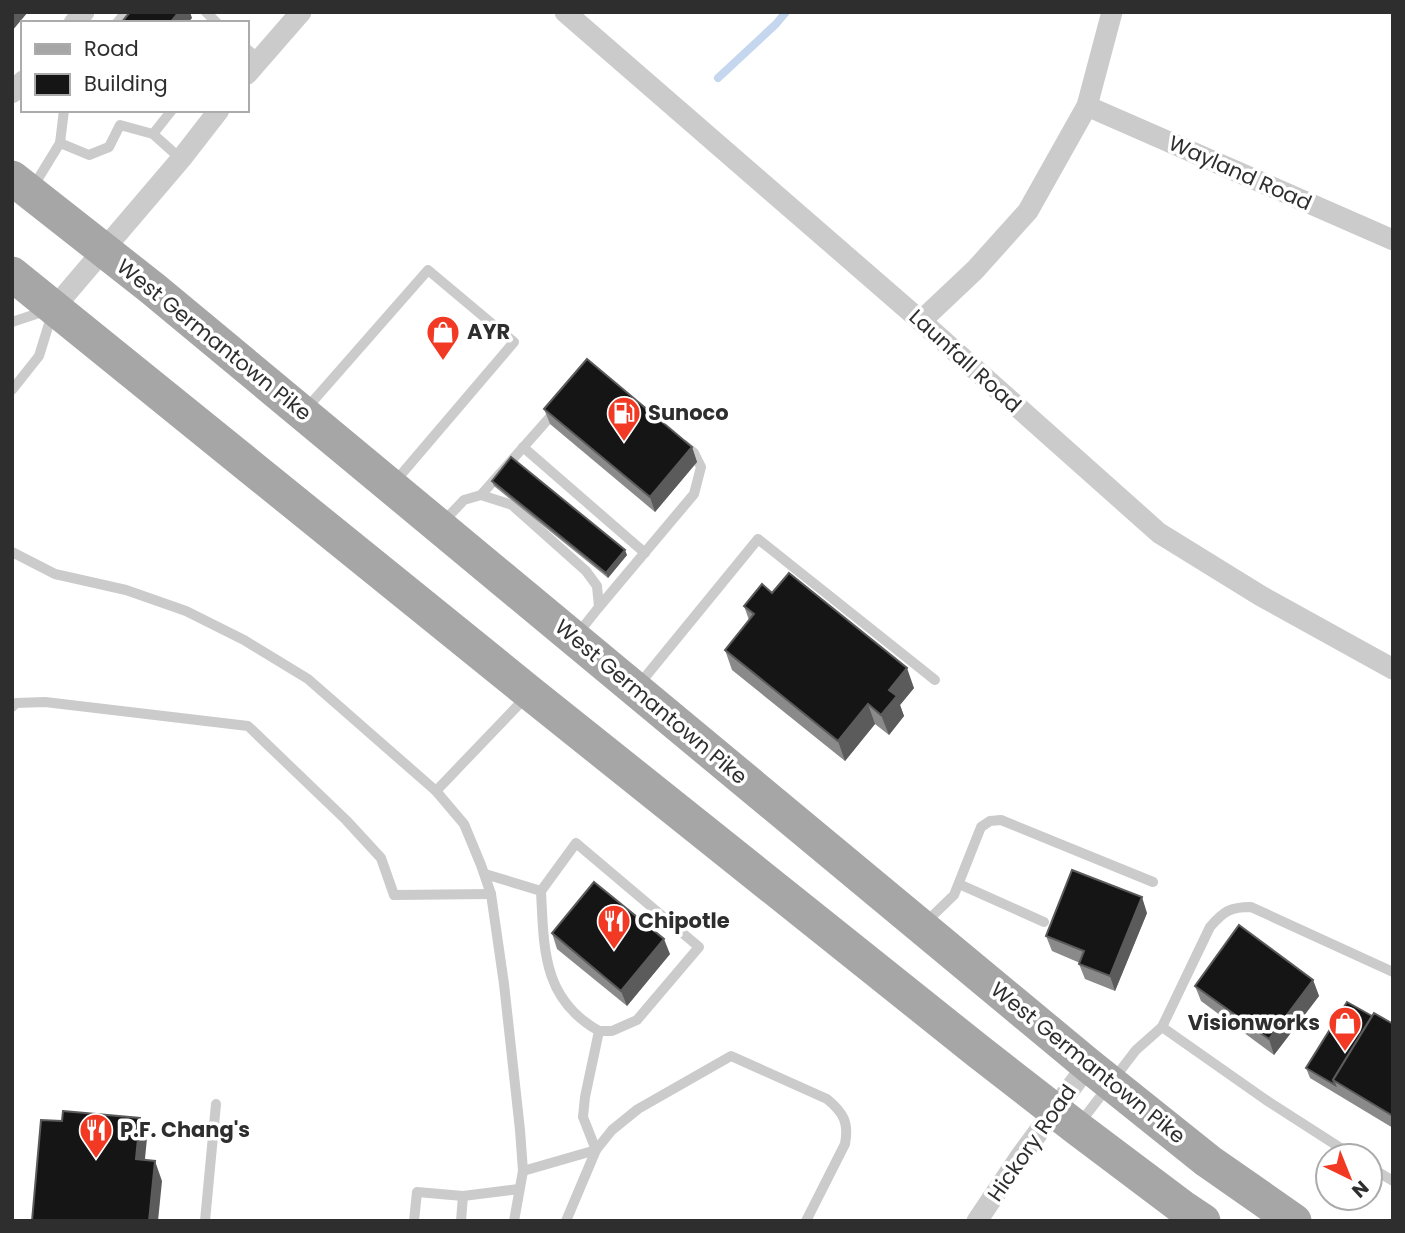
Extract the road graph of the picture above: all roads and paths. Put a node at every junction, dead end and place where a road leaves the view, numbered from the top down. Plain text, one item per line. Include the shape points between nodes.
1 (300, 12) edge
2 (565, 12) edge
3 (1112, 12) edge
4 (251, 61) edge
5 (1087, 106) junction
6 (64, 112) edge
7 (170, 112) edge
8 (217, 112) edge
9 (153, 134) junction
10 (60, 143) junction
11 (181, 159) junction
12 (21, 185) edge
13 (1393, 240) edge
14 (104, 250) junction
15 (12, 274) edge
16 (54, 308) junction
17 (921, 321) junction
18 (12, 322) edge
19 (12, 390) edge
20 (563, 401) edge
21 (303, 413) junction
22 (676, 438) edge
23 (523, 447) junction
24 (391, 486) junction
25 (481, 495) junction
26 (439, 526) junction
27 (12, 552) edge
28 (645, 552) junction
29 (598, 607) junction
30 (574, 638) junction
31 (1393, 669) edge
32 (935, 680) dead end
33 (636, 689) junction
34 (530, 693) junction
35 (12, 707) edge
36 (436, 791) junction
37 (485, 874) junction
38 (1153, 882) dead end
39 (959, 884) junction
40 (541, 891) junction
41 (491, 894) junction
42 (1044, 922) dead end
43 (922, 926) junction
44 (1393, 972) edge
45 (1162, 1027) junction
46 (599, 1031) junction
47 (1100, 1074) junction
48 (216, 1104) dead end
49 (1065, 1119) junction
50 (1331, 1142) edge
51 (596, 1150) junction
52 (523, 1171) junction
53 (519, 1189) junction
54 (464, 1196) junction
55 (205, 1221) edge
56 (414, 1221) edge
57 (461, 1221) edge
58 (514, 1221) edge
59 (566, 1221) edge
60 (806, 1221) edge
61 (977, 1221) edge
62 (1203, 1221) edge
63 (1294, 1221) edge

1 - 4 street
2 - 17 street, Launfall Road
3 - 5 street
5 - 13 street, Wayland Road
5 - 17 street via 1028,211 975,271
6 - 10 lane
7 - 9 lane
8 - 11 street
9 - 10 lane via 120,125 109,147 89,155
9 - 11 lane
10 - 12 lane
11 - 14 street
12 - 14 main road, West Germantown Pike
14 - 16 street
14 - 21 main road, West Germantown Pike
15 - 16 main road
16 - 18 lane
16 - 19 lane via 39,356
16 - 34 main road
17 - 31 street, Launfall Road via 1159,533
20 - 23 lane
21 - 24 main road, West Germantown Pike
21 - 24 lane via 428,270 514,342
22 - 28 lane via 694,453 701,467 694,494
23 - 25 lane
23 - 28 lane
24 - 26 main road, West Germantown Pike
25 - 26 lane via 464,500
25 - 29 lane via 512,505 586,571 597,586
26 - 30 main road, West Germantown Pike
27 - 36 lane via 55,574 127,590 186,611 244,640 308,679
28 - 29 lane
29 - 30 lane
30 - 33 main road, West Germantown Pike
32 - 33 lane via 758,539
33 - 43 main road, West Germantown Pike
34 - 36 lane
34 - 49 main road
35 - 41 lane via 45,702 248,726 381,858 394,895
36 - 37 lane via 464,824
37 - 40 lane
37 - 41 lane
38 - 39 lane via 1000,820 981,827
39 - 42 lane
39 - 43 lane via 954,895
40 - 46 lane via 545,957 553,979 565,1002 583,1022
40 - 46 lane via 576,843 699,947 637,1020 612,1031
41 - 52 lane via 505,984
43 - 47 main road, West Germantown Pike
44 - 45 lane via 1251,907 1236,907 1221,914 1210,927
45 - 47 lane
45 - 50 lane
46 - 51 lane via 583,1117
47 - 49 street, Hickory Road
47 - 49 lane
47 - 63 main road, West Germantown Pike via 1208,1161
48 - 55 lane
49 - 61 street, Hickory Road via 1020,1157
49 - 62 main road
51 - 52 lane
51 - 59 lane
51 - 60 lane via 638,1109 731,1056 827,1099 846,1122 845,1144
52 - 53 lane
53 - 54 lane
53 - 58 lane
54 - 56 lane via 418,1192
54 - 57 lane

